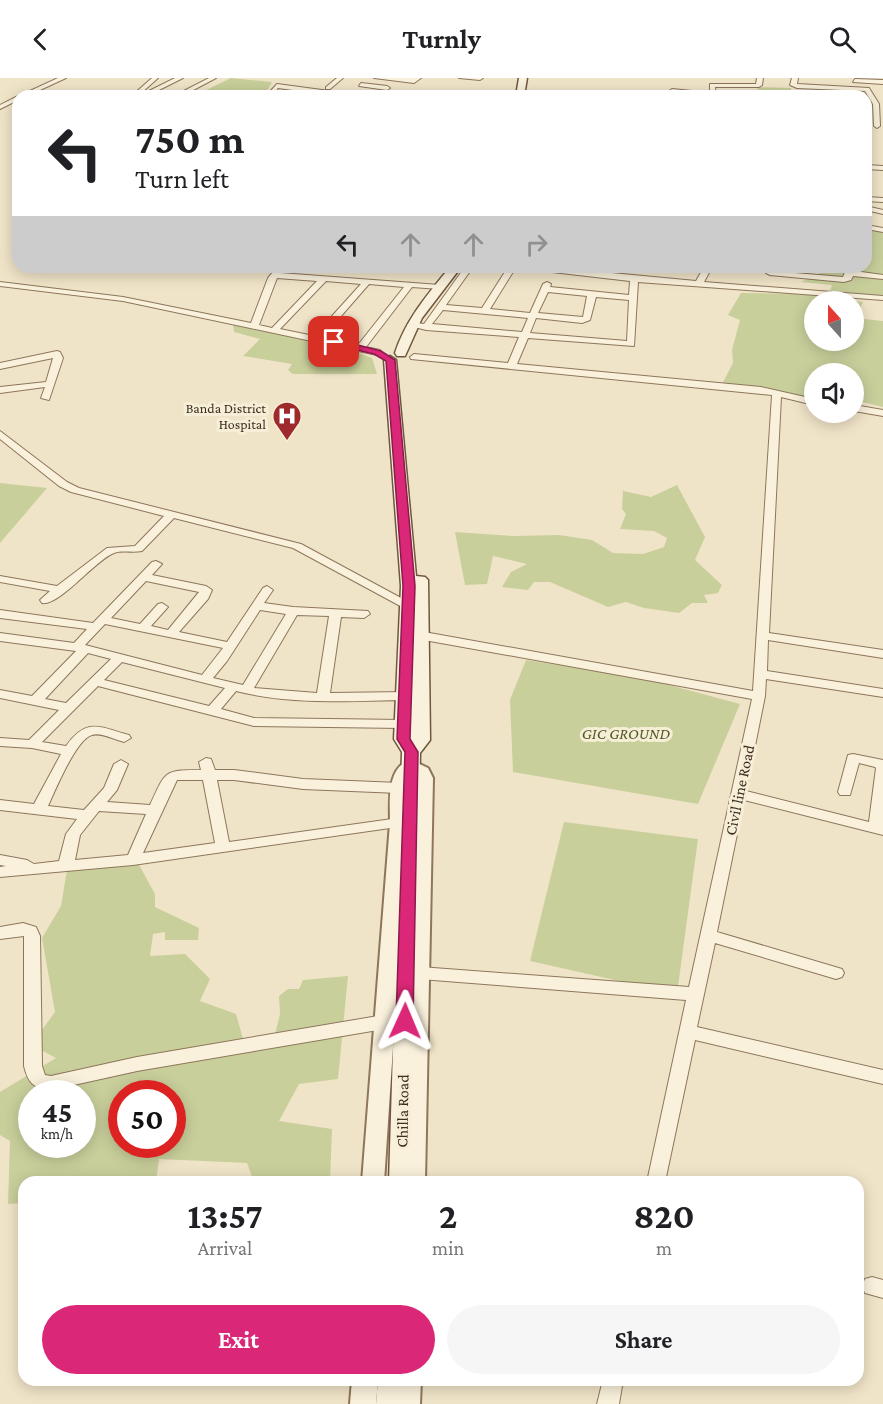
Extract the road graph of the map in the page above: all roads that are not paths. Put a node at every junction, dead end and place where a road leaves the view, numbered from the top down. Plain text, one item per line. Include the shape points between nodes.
1 (63, 78) edge
2 (155, 78) edge
3 (180, 78) edge
4 (213, 78) edge
5 (369, 78) edge
6 (377, 78) edge
7 (418, 78) edge
8 (462, 78) edge
9 (480, 78) edge
10 (760, 78) edge
11 (795, 78) edge
12 (829, 79) edge
13 (839, 80) dead end
14 (393, 81) dead end
15 (883, 82) edge
16 (361, 85) junction
17 (741, 86) junction
18 (387, 88) junction
19 (833, 88) junction
20 (36, 90) edge
21 (145, 90) edge
22 (156, 90) edge
23 (189, 90) edge
24 (273, 90) edge
25 (309, 90) edge
26 (354, 90) edge
27 (385, 90) edge
28 (712, 90) edge
29 (742, 90) edge
30 (868, 90) edge
31 (872, 95) edge
32 (880, 111) edge
33 (877, 126) edge
34 (277, 273) edge
35 (291, 273) edge
36 (441, 273) edge
37 (449, 273) edge
38 (465, 273) edge
39 (508, 273) edge
40 (594, 273) edge
41 (705, 273) edge
42 (770, 273) edge
43 (789, 273) edge
44 (814, 273) edge
45 (849, 273) edge
46 (864, 273) edge
47 (812, 277) junction
48 (883, 277) edge
49 (324, 278) junction
50 (634, 279) junction
51 (368, 281) junction
52 (0, 284) edge
53 (410, 284) junction
54 (699, 284) junction
55 (435, 286) junction
56 (765, 289) junction
57 (592, 294) junction
58 (633, 298) junction
59 (883, 298) edge
60 (440, 307) junction
61 (485, 311) junction
62 (533, 316) junction
63 (254, 326) junction
64 (411, 326) junction
65 (426, 327) junction
66 (275, 330) junction
67 (524, 335) junction
68 (316, 338) junction
69 (361, 348) junction
70 (395, 355) junction
71 (512, 364) junction
72 (0, 366) edge
73 (49, 384) junction
74 (0, 390) edge
75 (777, 392) junction
76 (46, 398) dead end
77 (804, 399) edge
78 (864, 410) edge
79 (883, 413) edge
80 (0, 434) edge
81 (402, 444) junction
82 (171, 515) junction
83 (156, 564) dead end
84 (144, 577) junction
85 (0, 579) edge
86 (61, 590) junction
87 (267, 590) dead end
88 (46, 600) dead end
89 (408, 605) junction
90 (257, 606) junction
91 (162, 608) dead end
92 (293, 611) junction
93 (336, 613) junction
94 (0, 614) edge
95 (364, 614) dead end
96 (99, 623) junction
97 (143, 628) junction
98 (171, 634) junction
99 (415, 634) junction
100 (764, 636) junction
101 (0, 637) edge
102 (231, 646) junction
103 (81, 648) junction
104 (883, 654) edge
105 (118, 659) junction
106 (762, 674) junction
107 (95, 681) junction
108 (204, 681) junction
109 (239, 688) junction
110 (883, 693) edge
111 (0, 694) edge
112 (323, 696) junction
113 (406, 696) junction
114 (759, 696) junction
115 (35, 701) junction
116 (67, 707) junction
117 (212, 711) junction
118 (404, 724) junction
119 (124, 738) dead end
120 (0, 742) edge
121 (32, 744) junction
122 (69, 751) junction
123 (411, 758) junction
124 (121, 764) dead end
125 (883, 768) edge
126 (207, 769) junction
127 (405, 789) junction
128 (845, 792) dead end
129 (738, 794) junction
130 (0, 805) edge
131 (39, 809) junction
132 (91, 810) junction
133 (155, 810) junction
134 (399, 823) junction
135 (879, 829) edge
136 (223, 846) junction
137 (0, 860) edge
138 (133, 860) junction
139 (66, 865) junction
140 (38, 867) junction
141 (0, 872) edge
142 (0, 933) edge
143 (709, 935) junction
144 (420, 973) junction
145 (836, 973) dead end
146 (696, 994) junction
147 (384, 1022) junction
148 (688, 1032) junction
149 (883, 1077) edge
150 (373, 1176) edge
151 (400, 1176) edge
152 (414, 1176) edge
153 (657, 1176) edge
154 (364, 1386) edge
155 (392, 1386) edge
156 (408, 1386) edge
157 (612, 1386) edge
158 (363, 1404) edge
159 (390, 1404) edge
160 (407, 1404) edge
161 (608, 1404) edge

1 - 20 street
2 - 21 street
3 - 22 street
4 - 23 street
5 - 16 street
6 - 7 street
8 - 9 street
10 - 17 street via 758,86
11 - 19 street via 795,86
12 - 19 street
13 - 15 street
14 - 18 street
16 - 18 street
16 - 26 street
17 - 28 street via 712,85
17 - 29 street
18 - 27 street
19 - 30 street
24 - 25 street via 276,86
31 - 32 street
32 - 33 street
34 - 63 street
35 - 49 street
36 - 55 main road
37 - 55 main road
38 - 60 street
39 - 61 street
40 - 50 street
41 - 54 street
42 - 56 street
43 - 47 street
44 - 47 street
45 - 47 street via 844,280
46 - 48 street
49 - 51 street
49 - 66 street
50 - 54 street
50 - 58 street
51 - 53 street
51 - 68 street
52 - 63 street via 112,298
53 - 55 street
53 - 69 street
54 - 56 street
55 - 64 main road
55 - 70 main road via 399,324
56 - 59 street
57 - 58 street
57 - 62 street via 585,319
57 - 62 street via 546,287
58 - 67 street via 631,344
60 - 61 street
60 - 65 street
61 - 62 street
62 - 67 street
63 - 66 street
64 - 65 street
64 - 70 main road
65 - 67 street
66 - 68 street
67 - 71 street
68 - 69 street
69 - 70 street
70 - 71 street
70 - 81 main road
71 - 75 street
72 - 73 street via 57,354
73 - 74 street
73 - 76 street
75 - 77 street
75 - 100 street, Civil line Road
78 - 79 street
80 - 82 street via 75,490
81 - 89 main road
81 - 99 main road via 420,585
82 - 86 street via 138,549 111,550
82 - 89 street via 297,546
83 - 84 street
84 - 96 street
84 - 98 street via 206,590
85 - 86 street
86 - 88 street
87 - 90 street
89 - 99 main road
90 - 92 street
90 - 102 street
91 - 97 street
92 - 93 street
92 - 109 street via 268,656
93 - 95 street
93 - 112 street
94 - 96 street
96 - 97 street
96 - 103 street
97 - 98 street
98 - 102 street
99 - 113 main road
99 - 114 street
99 - 123 main road via 420,740
100 - 104 street
100 - 106 street, Civil line Road
101 - 103 street
102 - 108 street
103 - 105 street
103 - 115 street
105 - 107 street
105 - 108 street
106 - 110 street
106 - 114 street, Civil line Road
107 - 116 street
107 - 117 street
108 - 109 street
109 - 112 street
109 - 117 street
111 - 115 street
112 - 113 street
113 - 118 main road
114 - 129 street, Civil line Road
115 - 116 street
116 - 121 street
117 - 118 street via 254,722
118 - 123 main road via 403,739
119 - 122 street via 88,731
120 - 121 street
121 - 122 street
122 - 131 street
123 - 127 street via 403,772
123 - 144 street via 424,778
124 - 132 street via 110,790
125 - 128 street via 879,763 853,758
125 - 135 street
126 - 127 street via 303,784
126 - 133 street via 170,777
126 - 136 street
127 - 134 street
127 - 151 main road, Chilla Road
129 - 135 street
129 - 143 street, Civil line Road
130 - 131 street
131 - 132 street
132 - 133 street
132 - 139 street via 74,834
133 - 138 street
134 - 136 street
134 - 147 street
136 - 138 street
137 - 140 street
138 - 139 street
139 - 140 street
140 - 141 street
142 - 147 street via 23,929 32,936 33,1066 40,1082
143 - 145 street
143 - 146 street, Civil line Road
144 - 146 street
144 - 152 street
146 - 148 street, Civil line Road
147 - 150 street
148 - 149 street
148 - 153 street, Civil line Road
154 - 158 street
155 - 159 main road
156 - 160 street
157 - 161 street

